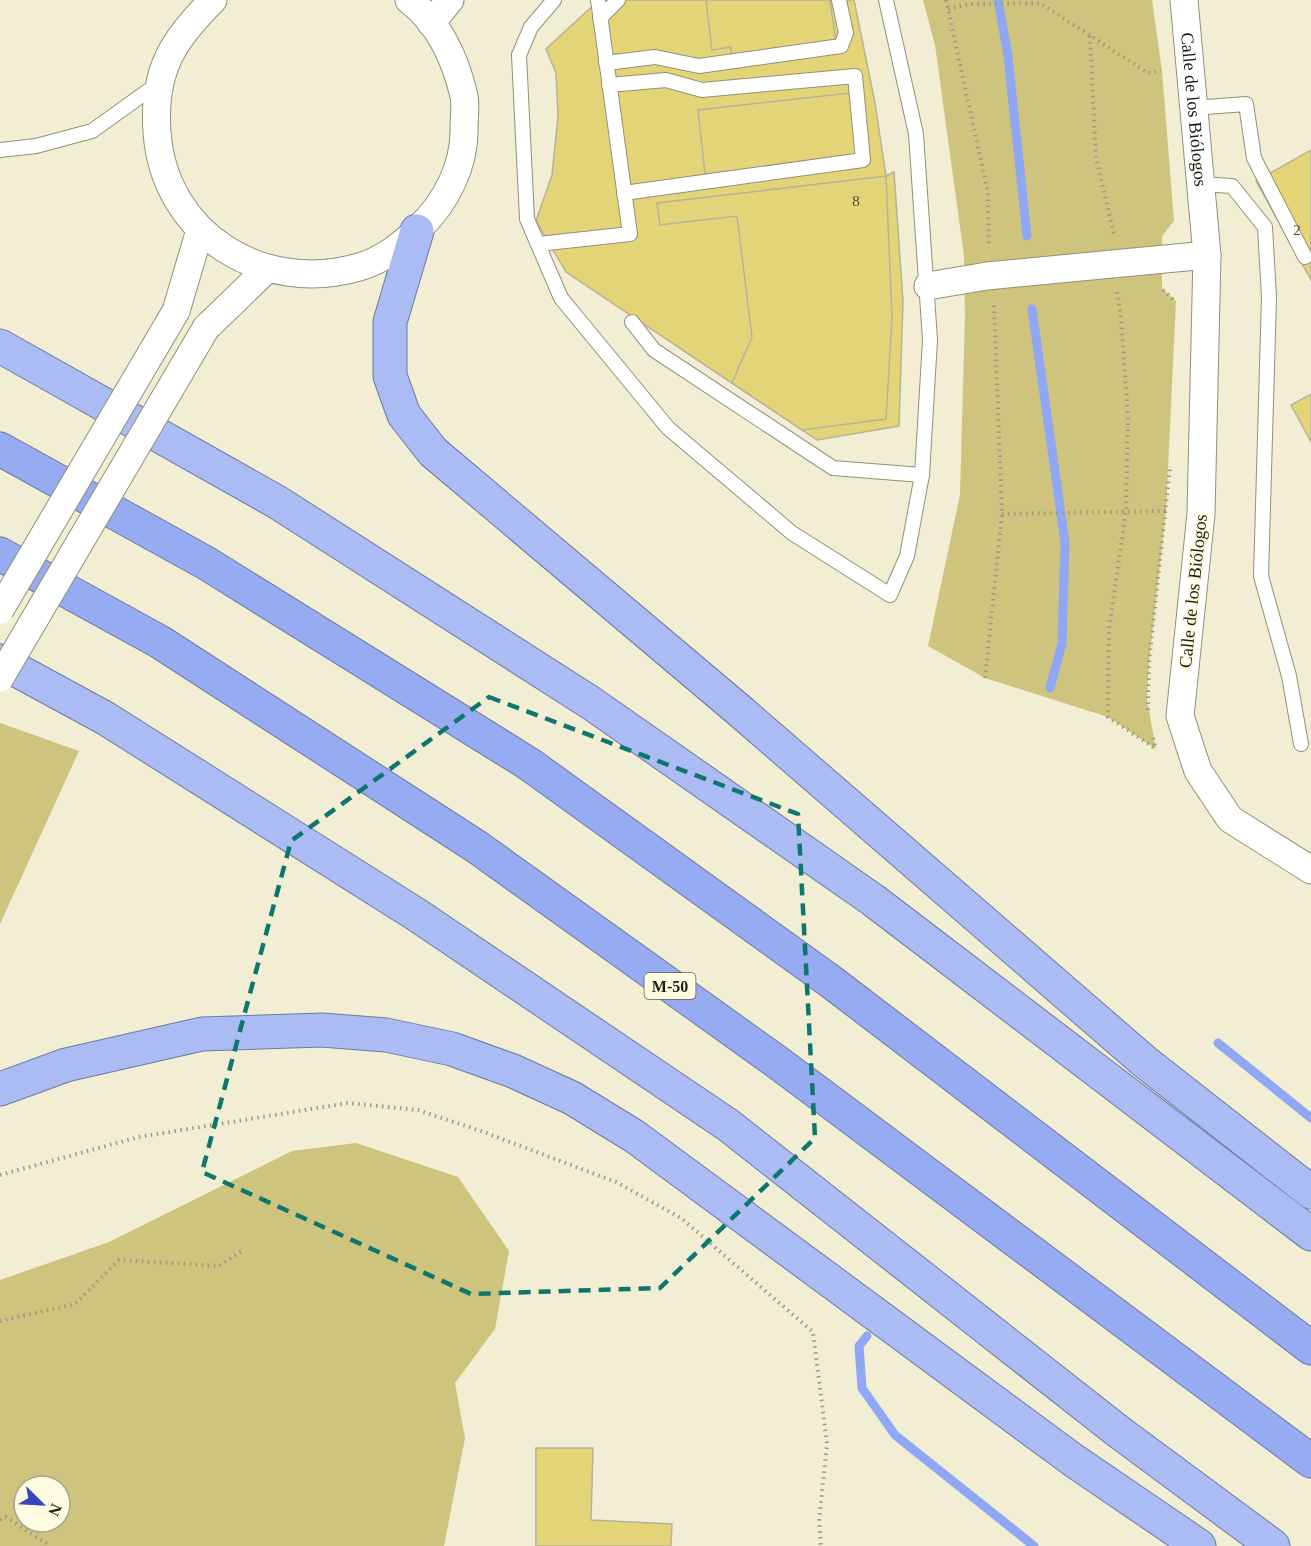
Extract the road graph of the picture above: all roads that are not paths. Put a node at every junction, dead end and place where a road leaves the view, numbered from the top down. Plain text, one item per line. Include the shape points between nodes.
1 (213, 0) edge
2 (409, 0) edge
3 (450, 0) edge
4 (554, 0) edge
5 (598, 0) edge
6 (618, 0) edge
7 (838, 0) edge
8 (886, 0) edge
9 (1184, 0) edge
10 (600, 18) junction
11 (431, 23) junction
12 (606, 63) junction
13 (160, 82) junction
14 (609, 86) junction
15 (1193, 108) junction
16 (0, 150) edge
17 (1200, 184) junction
18 (624, 194) junction
19 (200, 230) junction
20 (417, 231) junction
21 (538, 244) junction
22 (1207, 255) junction
23 (1305, 258) dead end
24 (267, 269) junction
25 (928, 286) junction
26 (632, 322) dead end
27 (0, 346) edge
28 (0, 449) edge
29 (922, 475) junction
30 (0, 554) edge
31 (0, 610) edge
32 (0, 661) edge
33 (0, 678) edge
34 (1301, 744) dead end
35 (1311, 870) edge
36 (0, 1089) edge
37 (1311, 1192) edge
38 (1311, 1234) edge
39 (1311, 1348) edge
40 (1311, 1461) edge
41 (1199, 1546) edge
42 (1273, 1546) edge

1 - 13 street via 172,50
2 - 11 street
3 - 11 street
4 - 21 lane via 531,27 519,55 527,219
5 - 10 lane
6 - 10 lane
7 - 12 lane via 846,33 841,46 699,66 655,57
8 - 25 lane via 916,134
9 - 15 street, Calle de los Biólogos
10 - 12 lane
11 - 20 street via 453,58 464,98 464,140 453,180 432,216
12 - 14 lane
13 - 16 lane via 92,130 36,146
13 - 19 street via 158,146 166,176
14 - 18 lane
14 - 18 lane via 666,80 702,90 855,76 863,160
15 - 17 street, Calle de los Biólogos
15 - 23 lane via 1246,104 1254,158
17 - 22 street, Calle de los Biólogos
17 - 34 lane via 1232,186 1265,228 1269,297 1261,576 1289,676
18 - 21 lane via 630,234
19 - 24 street via 231,254
19 - 31 street, bridge via 176,311
20 - 24 street via 402,245 361,267 314,275
20 - 37 highway via 390,322 390,376 404,415 433,452 740,711 1145,1062
21 - 29 lane via 561,298 668,428 792,533 890,595 908,556
22 - 25 street via 987,276
22 - 35 street, Calle de los Biólogos via 1201,514 1180,716 1198,771 1230,819
24 - 33 street, bridge via 206,328
25 - 29 lane via 930,340
26 - 29 lane via 654,350 833,468
27 - 38 highway via 277,502 591,703 873,900
28 - 39 highway via 206,563 529,764 830,981
30 - 40 highway, M-50 via 160,642 477,847 777,1062
32 - 42 highway via 105,718 387,896 728,1125 1119,1432
36 - 41 highway via 66,1065 202,1034 322,1030 386,1035 452,1049 513,1071 572,1098 634,1136 1073,1460

